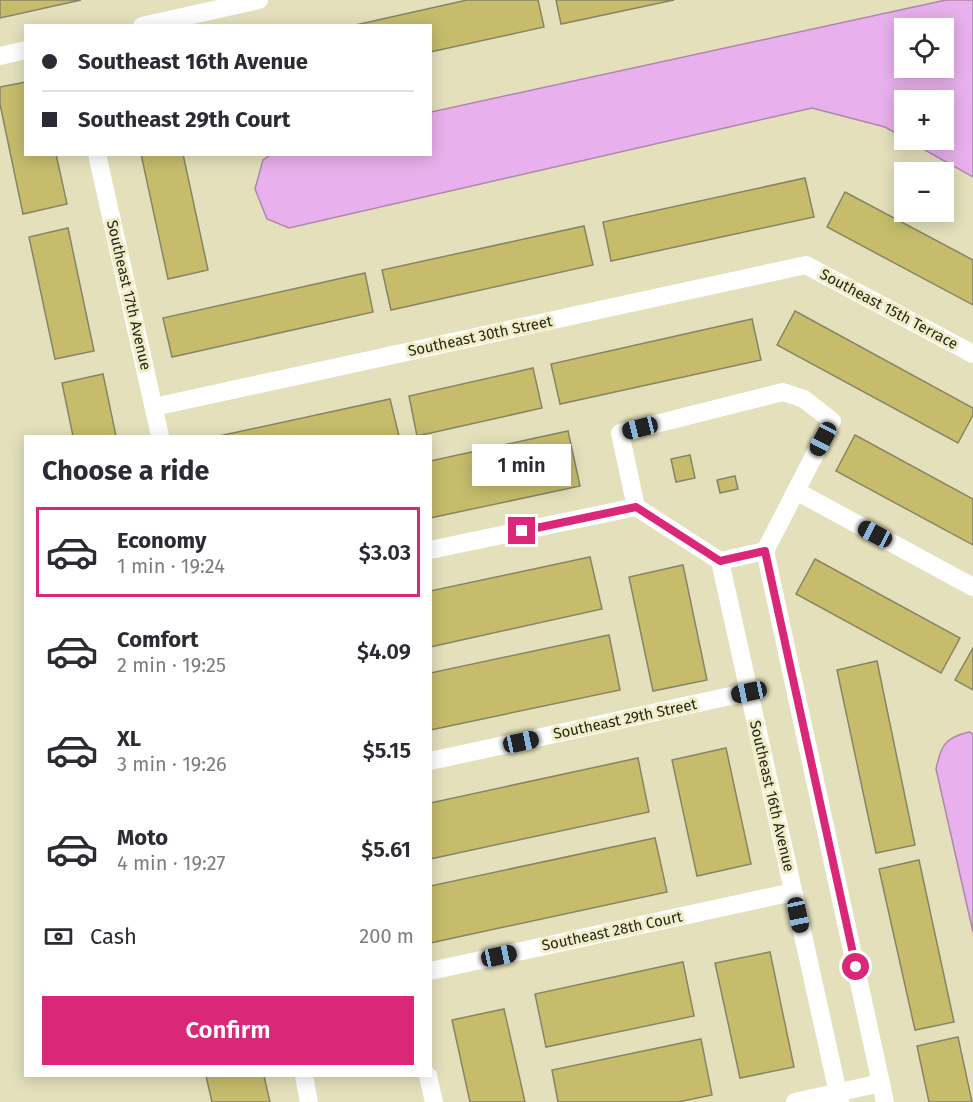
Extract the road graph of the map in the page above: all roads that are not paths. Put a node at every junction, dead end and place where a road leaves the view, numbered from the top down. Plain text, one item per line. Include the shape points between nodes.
1 (259, 0) edge
2 (151, 24) edge
3 (24, 50) edge
4 (0, 56) edge
5 (97, 156) edge
6 (806, 265) joint
7 (973, 354) edge
8 (154, 407) junction
9 (160, 435) edge
10 (796, 491) junction
11 (636, 507) junction
12 (432, 550) edge
13 (765, 551) junction
14 (720, 561) junction
15 (973, 587) edge
16 (749, 692) junction
17 (432, 761) edge
18 (794, 892) junction
19 (432, 970) edge
20 (304, 1077) edge
21 (428, 1077) edge
22 (881, 1083) junction
23 (839, 1097) edge
24 (309, 1102) edge
25 (434, 1102) edge
26 (795, 1102) edge
27 (885, 1102) edge

1 - 2 street
3 - 4 street
5 - 8 street, Southeast 17th Avenue
6 - 7 street, Southeast 15th Terrace
6 - 8 street, Southeast 30th Street
8 - 9 street, Southeast 17th Avenue
10 - 11 street via 832,421 804,399 783,392 620,433
10 - 13 street
10 - 15 street
11 - 12 street
11 - 14 street
13 - 14 street
13 - 22 street
14 - 16 street, Southeast 16th Avenue
16 - 17 street, Southeast 29th Street
16 - 18 street, Southeast 16th Avenue
18 - 19 street, Southeast 28th Court
18 - 23 street, Southeast 16th Avenue
20 - 24 street
21 - 25 street
22 - 23 street
22 - 27 street
23 - 26 street

